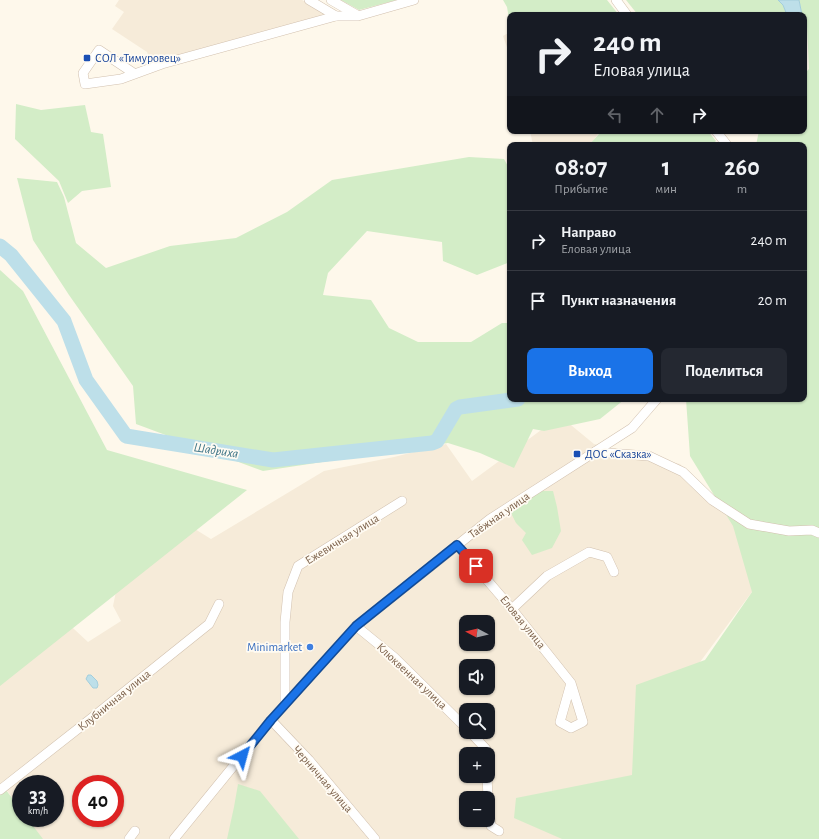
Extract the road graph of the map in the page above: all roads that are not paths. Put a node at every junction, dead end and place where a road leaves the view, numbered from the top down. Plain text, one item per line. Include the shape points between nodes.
1 (309, 0) edge
2 (331, 0) edge
3 (414, 0) edge
4 (616, 0) edge
5 (625, 12) edge
6 (336, 16) junction
7 (358, 16) junction
8 (135, 74) junction
9 (718, 134) edge
10 (725, 142) edge
11 (655, 402) edge
12 (595, 452) junction
13 (402, 501) dead end
14 (819, 533) edge
15 (457, 545) junction
16 (614, 572) dead end
17 (219, 604) dead end
18 (512, 609) junction
19 (356, 626) junction
20 (571, 683) dead end
21 (285, 704) junction
22 (271, 720) junction
23 (459, 721) edge
24 (477, 739) edge
25 (484, 747) edge
26 (0, 790) edge
27 (493, 827) edge
28 (135, 831) dead end
29 (500, 831) dead end
30 (129, 839) edge
31 (174, 839) edge
32 (375, 839) edge

1 - 6 street
2 - 7 street
3 - 7 street
4 - 5 street
6 - 7 street
6 - 8 street via 162,64
8 - 8 street via 121,79 85,84 83,73 99,50
9 - 10 street
11 - 12 street, Таёжная улица via 632,428
12 - 14 street via 649,456 683,472 712,500 749,524 789,531 812,530
12 - 15 street, Таёжная улица via 490,519
13 - 21 street, Ежевичная улица via 298,566 288,592 285,622
15 - 18 street, Еловая улица
15 - 19 street, Таёжная улица
16 - 18 street via 607,557 590,552 547,576
17 - 26 street, Клубничная улица via 209,624
18 - 20 street, Еловая улица
19 - 21 street, Таёжная улица
19 - 23 street, Клюквенная улица via 394,657
21 - 22 street, Таёжная улица
22 - 31 street, Таёжная улица
22 - 32 street, Черничная улица via 309,760
24 - 25 street
27 - 29 street
28 - 30 street

